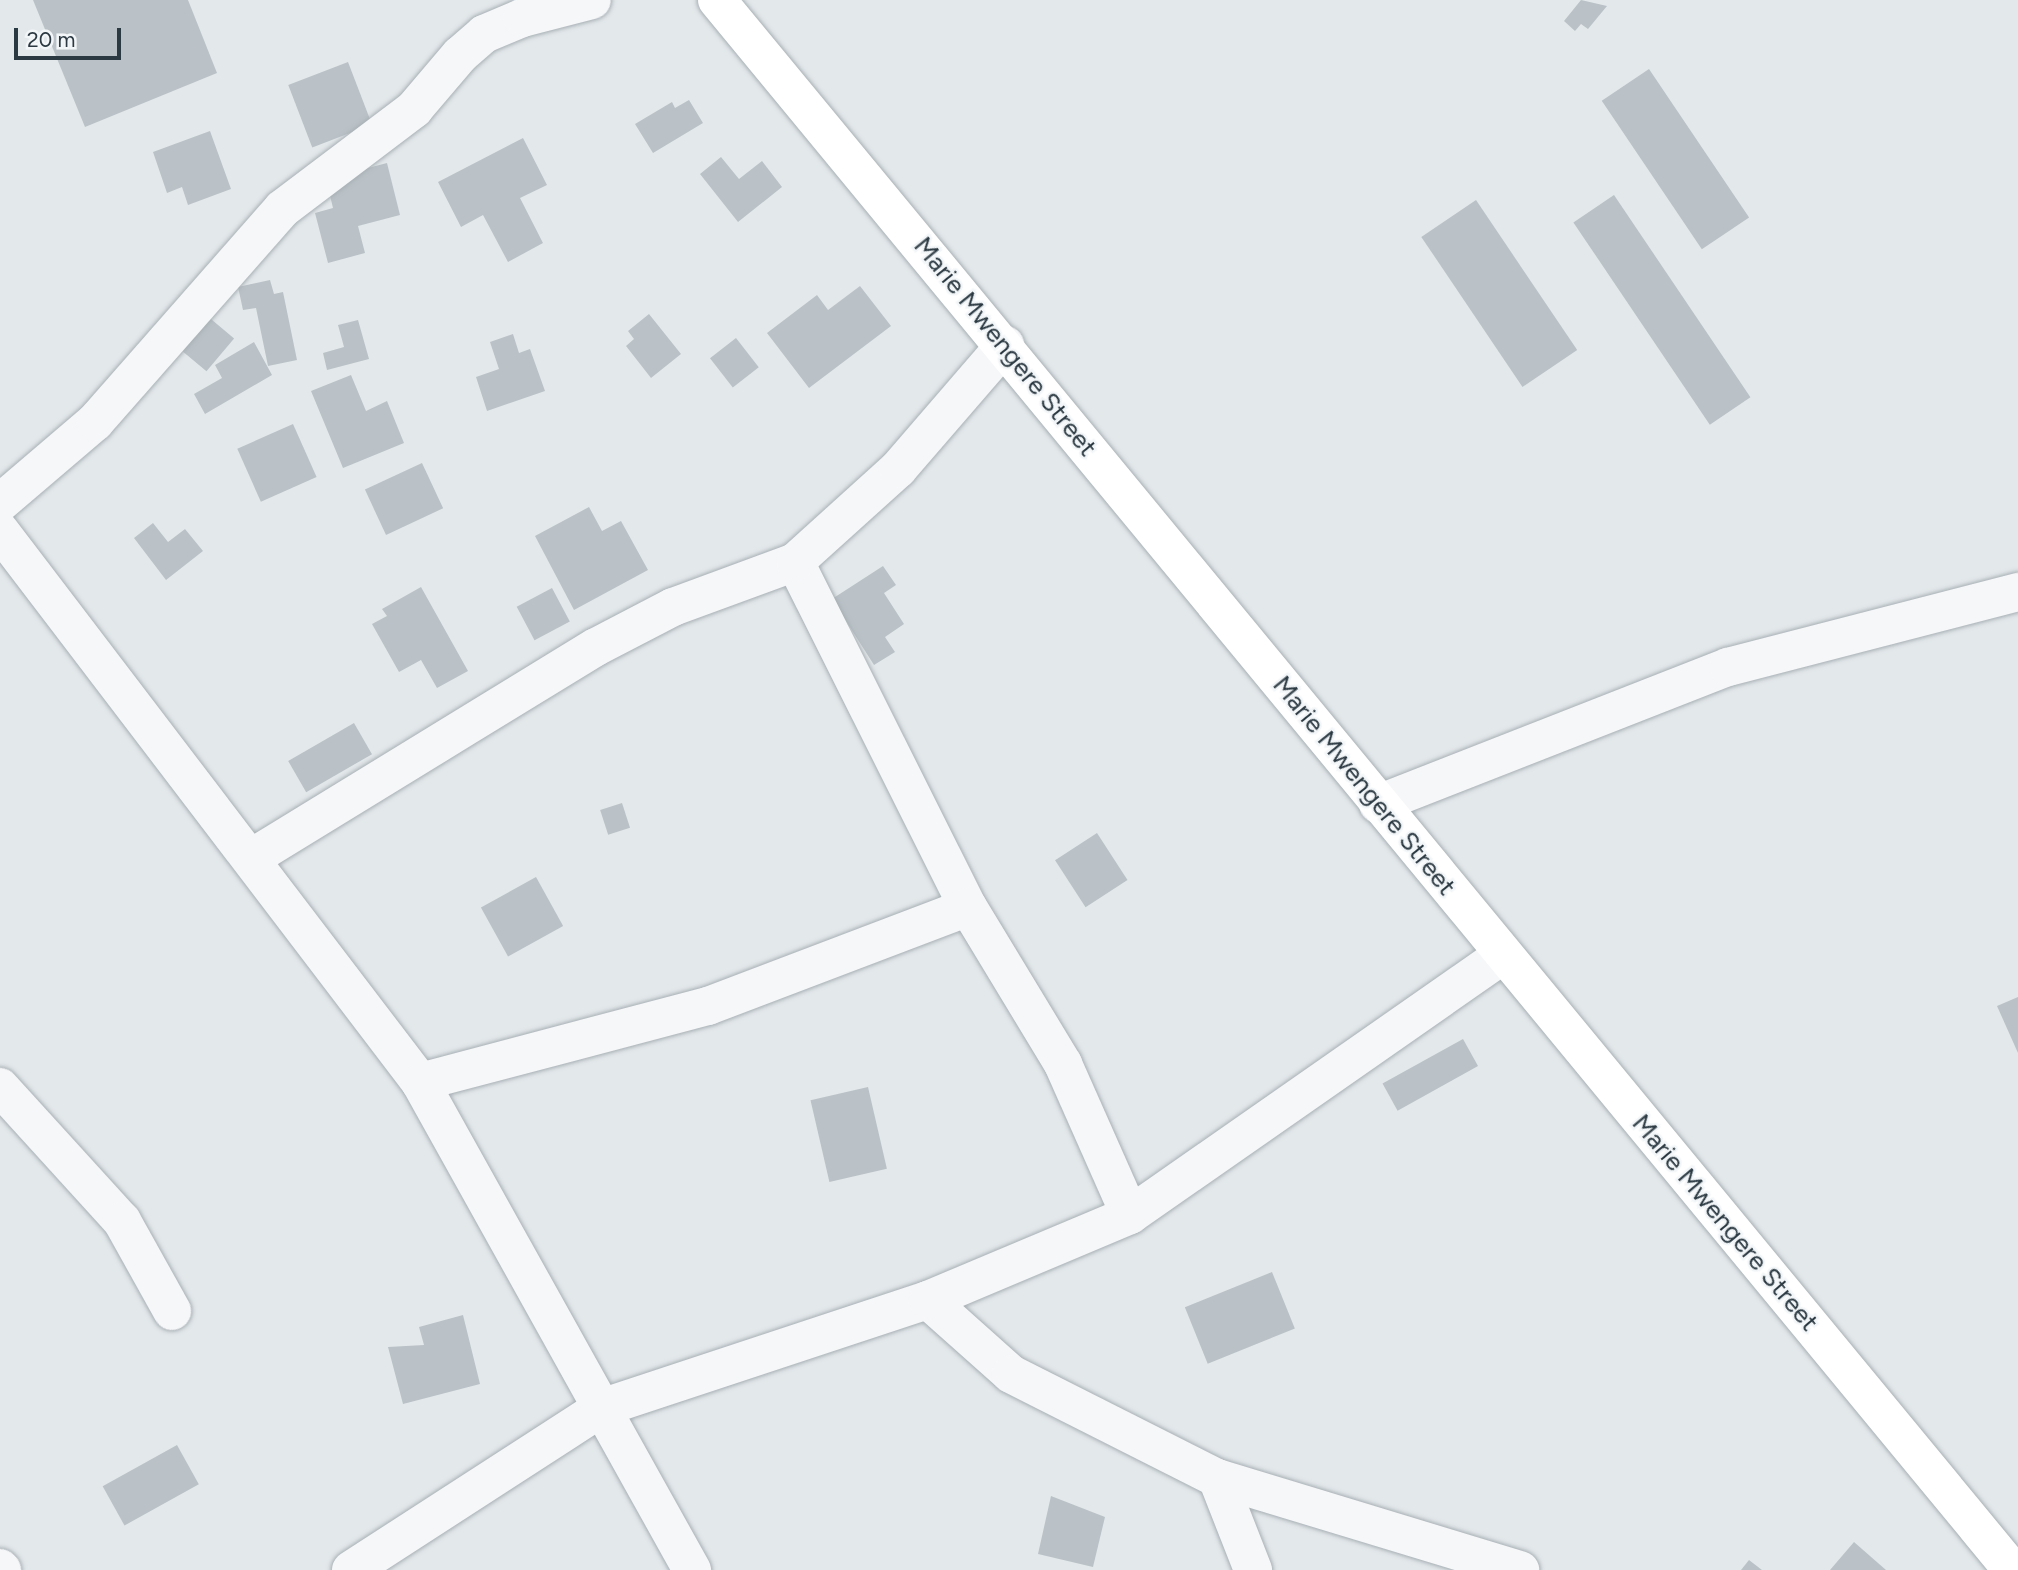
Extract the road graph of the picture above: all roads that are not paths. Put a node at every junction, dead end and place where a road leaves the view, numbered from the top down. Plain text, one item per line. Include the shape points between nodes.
1 (592, 0) edge
2 (717, 0) edge
3 (1005, 345) junction
4 (0, 503) edge
5 (0, 531) edge
6 (796, 562) junction
7 (2018, 592) edge
8 (1378, 804) junction
9 (253, 857) junction
10 (968, 907) junction
11 (1503, 955) junction
12 (420, 1082) junction
13 (0, 1087) edge
14 (1130, 1215) junction
15 (928, 1300) junction
16 (172, 1311) dead end
17 (601, 1408) junction
18 (1217, 1478) junction
19 (351, 1570) edge
20 (692, 1570) edge
21 (1253, 1570) edge
22 (1520, 1570) edge
23 (2012, 1570) edge

1 - 4 street via 522,18 484,34 414,109 282,209 95,422
2 - 3 main road, Marie Mwengere Street
3 - 6 street via 898,469
3 - 8 main road, Marie Mwengere Street
5 - 9 street
6 - 9 street via 673,607 596,647
6 - 10 street
7 - 8 street via 1728,667
8 - 11 main road, Marie Mwengere Street
9 - 12 street
10 - 12 street via 734,998
10 - 14 street via 1063,1064
11 - 14 street
11 - 23 main road, Marie Mwengere Street
12 - 17 street
13 - 16 street via 122,1221
14 - 15 street
15 - 17 street
15 - 18 street via 1011,1374
17 - 19 street
17 - 20 street
18 - 21 street
18 - 22 street

